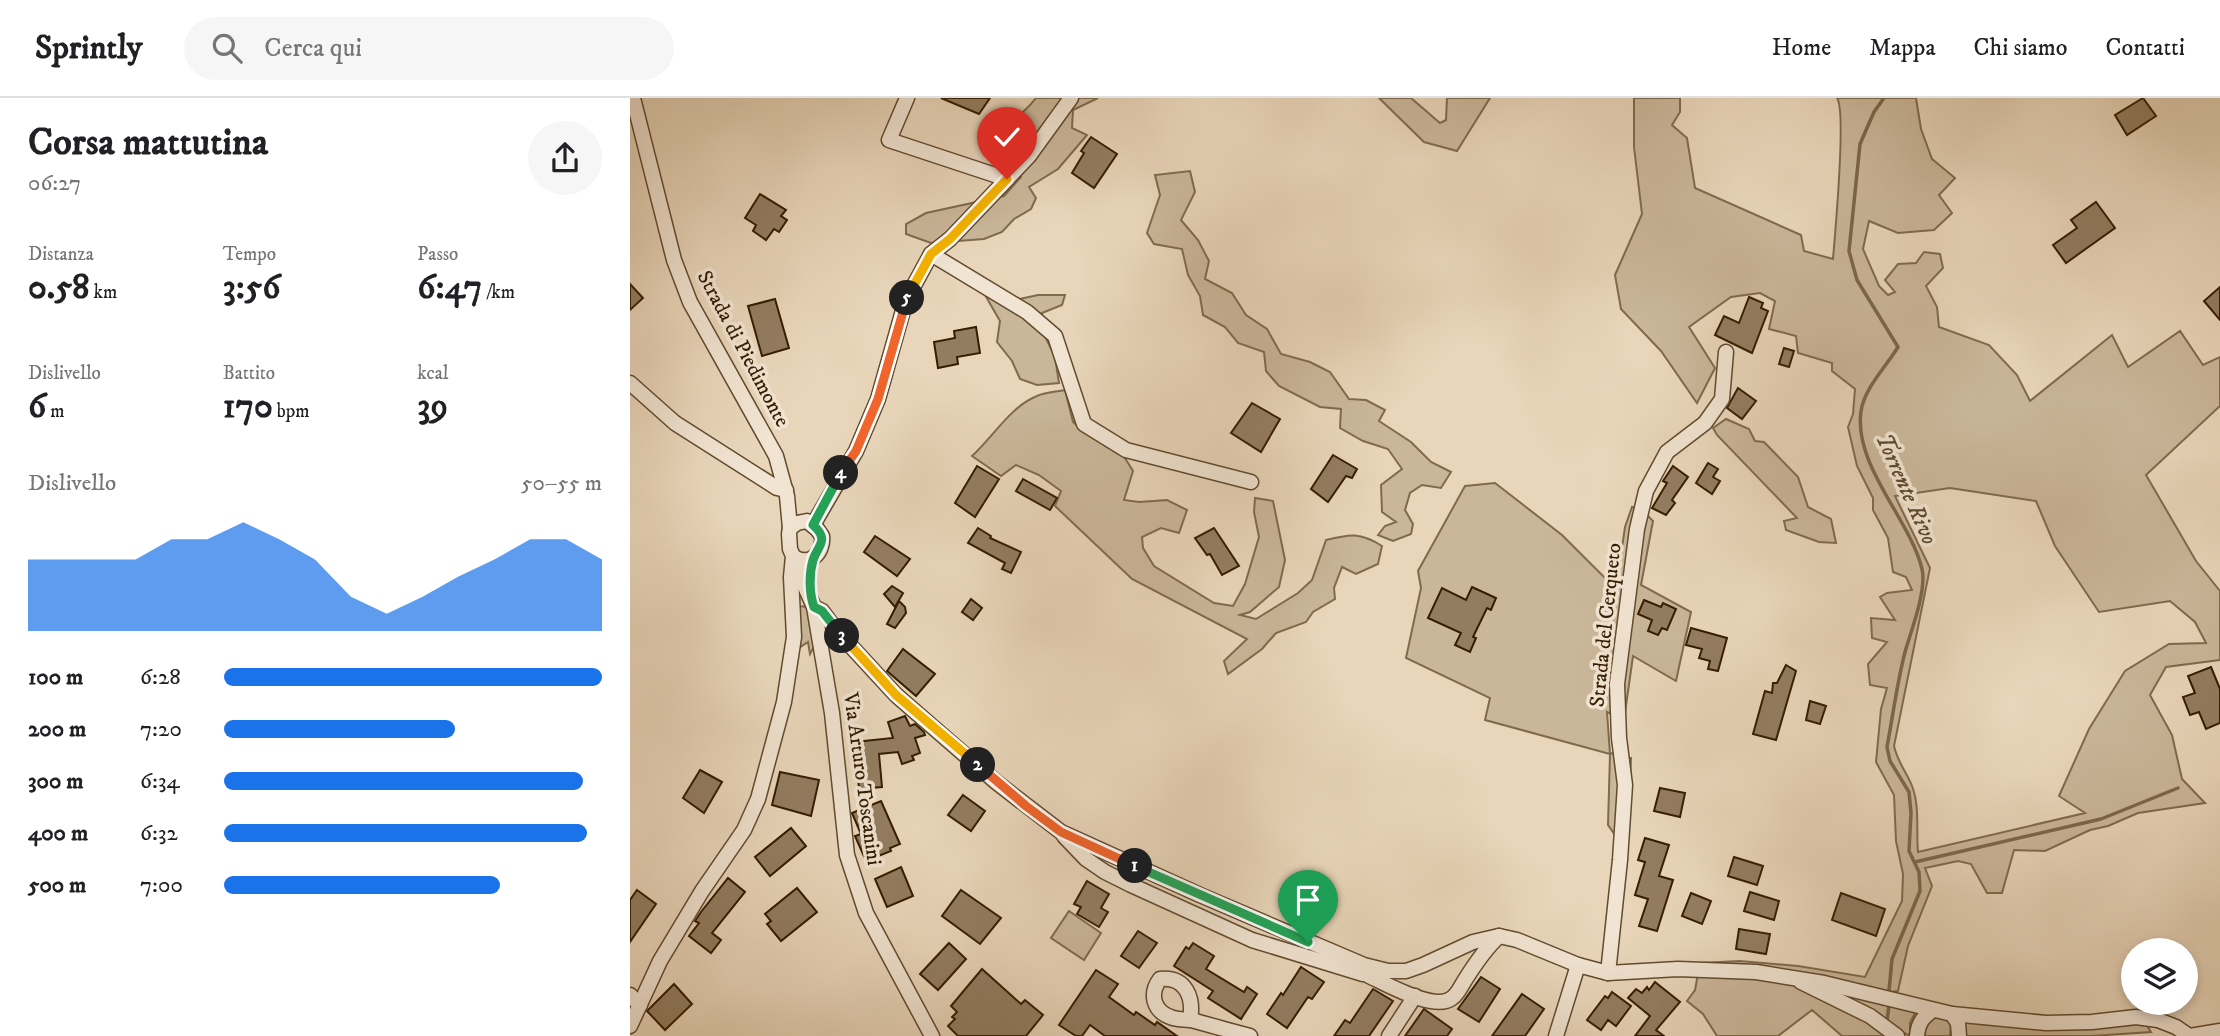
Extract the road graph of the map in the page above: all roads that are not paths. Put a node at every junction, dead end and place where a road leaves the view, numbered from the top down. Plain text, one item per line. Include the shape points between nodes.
1 (633, 98) edge
2 (908, 98) edge
3 (1071, 98) edge
4 (1007, 179) junction
5 (931, 254) junction
6 (1726, 352) dead end
7 (630, 383) edge
8 (1251, 482) dead end
9 (787, 493) junction
10 (810, 523) junction
11 (790, 528) junction
12 (795, 558) junction
13 (813, 563) junction
14 (801, 579) junction
15 (792, 594) junction
16 (812, 601) junction
17 (1061, 832) junction
18 (1499, 936) junction
19 (1578, 965) junction
20 (1388, 971) junction
21 (1608, 973) junction
22 (1369, 976) junction
23 (1791, 976) junction
24 (1415, 996) junction
25 (1880, 996) junction
26 (635, 1000) edge
27 (1933, 1010) junction
28 (1952, 1014) junction
29 (1870, 1016) junction
30 (1190, 1020) dead end
31 (630, 1026) edge
32 (2180, 1031) edge
33 (2220, 1031) edge
34 (932, 1036) edge
35 (1250, 1036) edge
36 (1389, 1036) edge
37 (1556, 1036) edge
38 (1897, 1036) edge
39 (1917, 1036) edge
40 (1959, 1036) edge
41 (2190, 1036) edge

1 - 9 street, Strada di Piedimonte via 674,260 690,302 776,456
2 - 4 street via 889,140
3 - 4 street via 1030,156
4 - 5 street
5 - 8 street via 1027,312 1055,336 1084,424 1126,450
5 - 10 street via 906,300 878,399 856,451
6 - 21 street, Strada del Cerqueto via 1722,399 1705,423 1667,452 1646,491 1637,529 1617,684 1625,785
7 - 9 street via 675,423
9 - 10 street, Strada di Piedimonte
9 - 11 street, Strada di Piedimonte
10 - 11 street
10 - 13 street via 822,536
11 - 12 street
12 - 13 street
12 - 14 street, Via Arturo Toscanini
12 - 15 street
13 - 14 street
13 - 16 street, Via Arturo Toscanini
14 - 15 street
14 - 16 street, Via Arturo Toscanini
15 - 26 street via 794,637 784,702 758,799 744,830
16 - 17 street via 896,695
16 - 34 street, Via Arturo Toscanini via 832,713 847,855 866,913
17 - 20 street via 1308,942
17 - 22 street via 1086,859 1131,885 1252,940
18 - 19 street
18 - 20 street via 1473,942 1406,971
18 - 24 street via 1454,997 1437,1003
19 - 21 street
19 - 37 street
20 - 22 street
21 - 23 street via 1678,969
22 - 24 street
23 - 25 street
23 - 29 street
24 - 36 street
25 - 27 street
25 - 29 street
26 - 31 street
27 - 28 street
27 - 39 street via 1919,1023
28 - 32 street via 2046,1023 2136,1017 2158,1020
28 - 40 street
29 - 38 street
30 - 35 street
32 - 41 street
33 - 41 street

